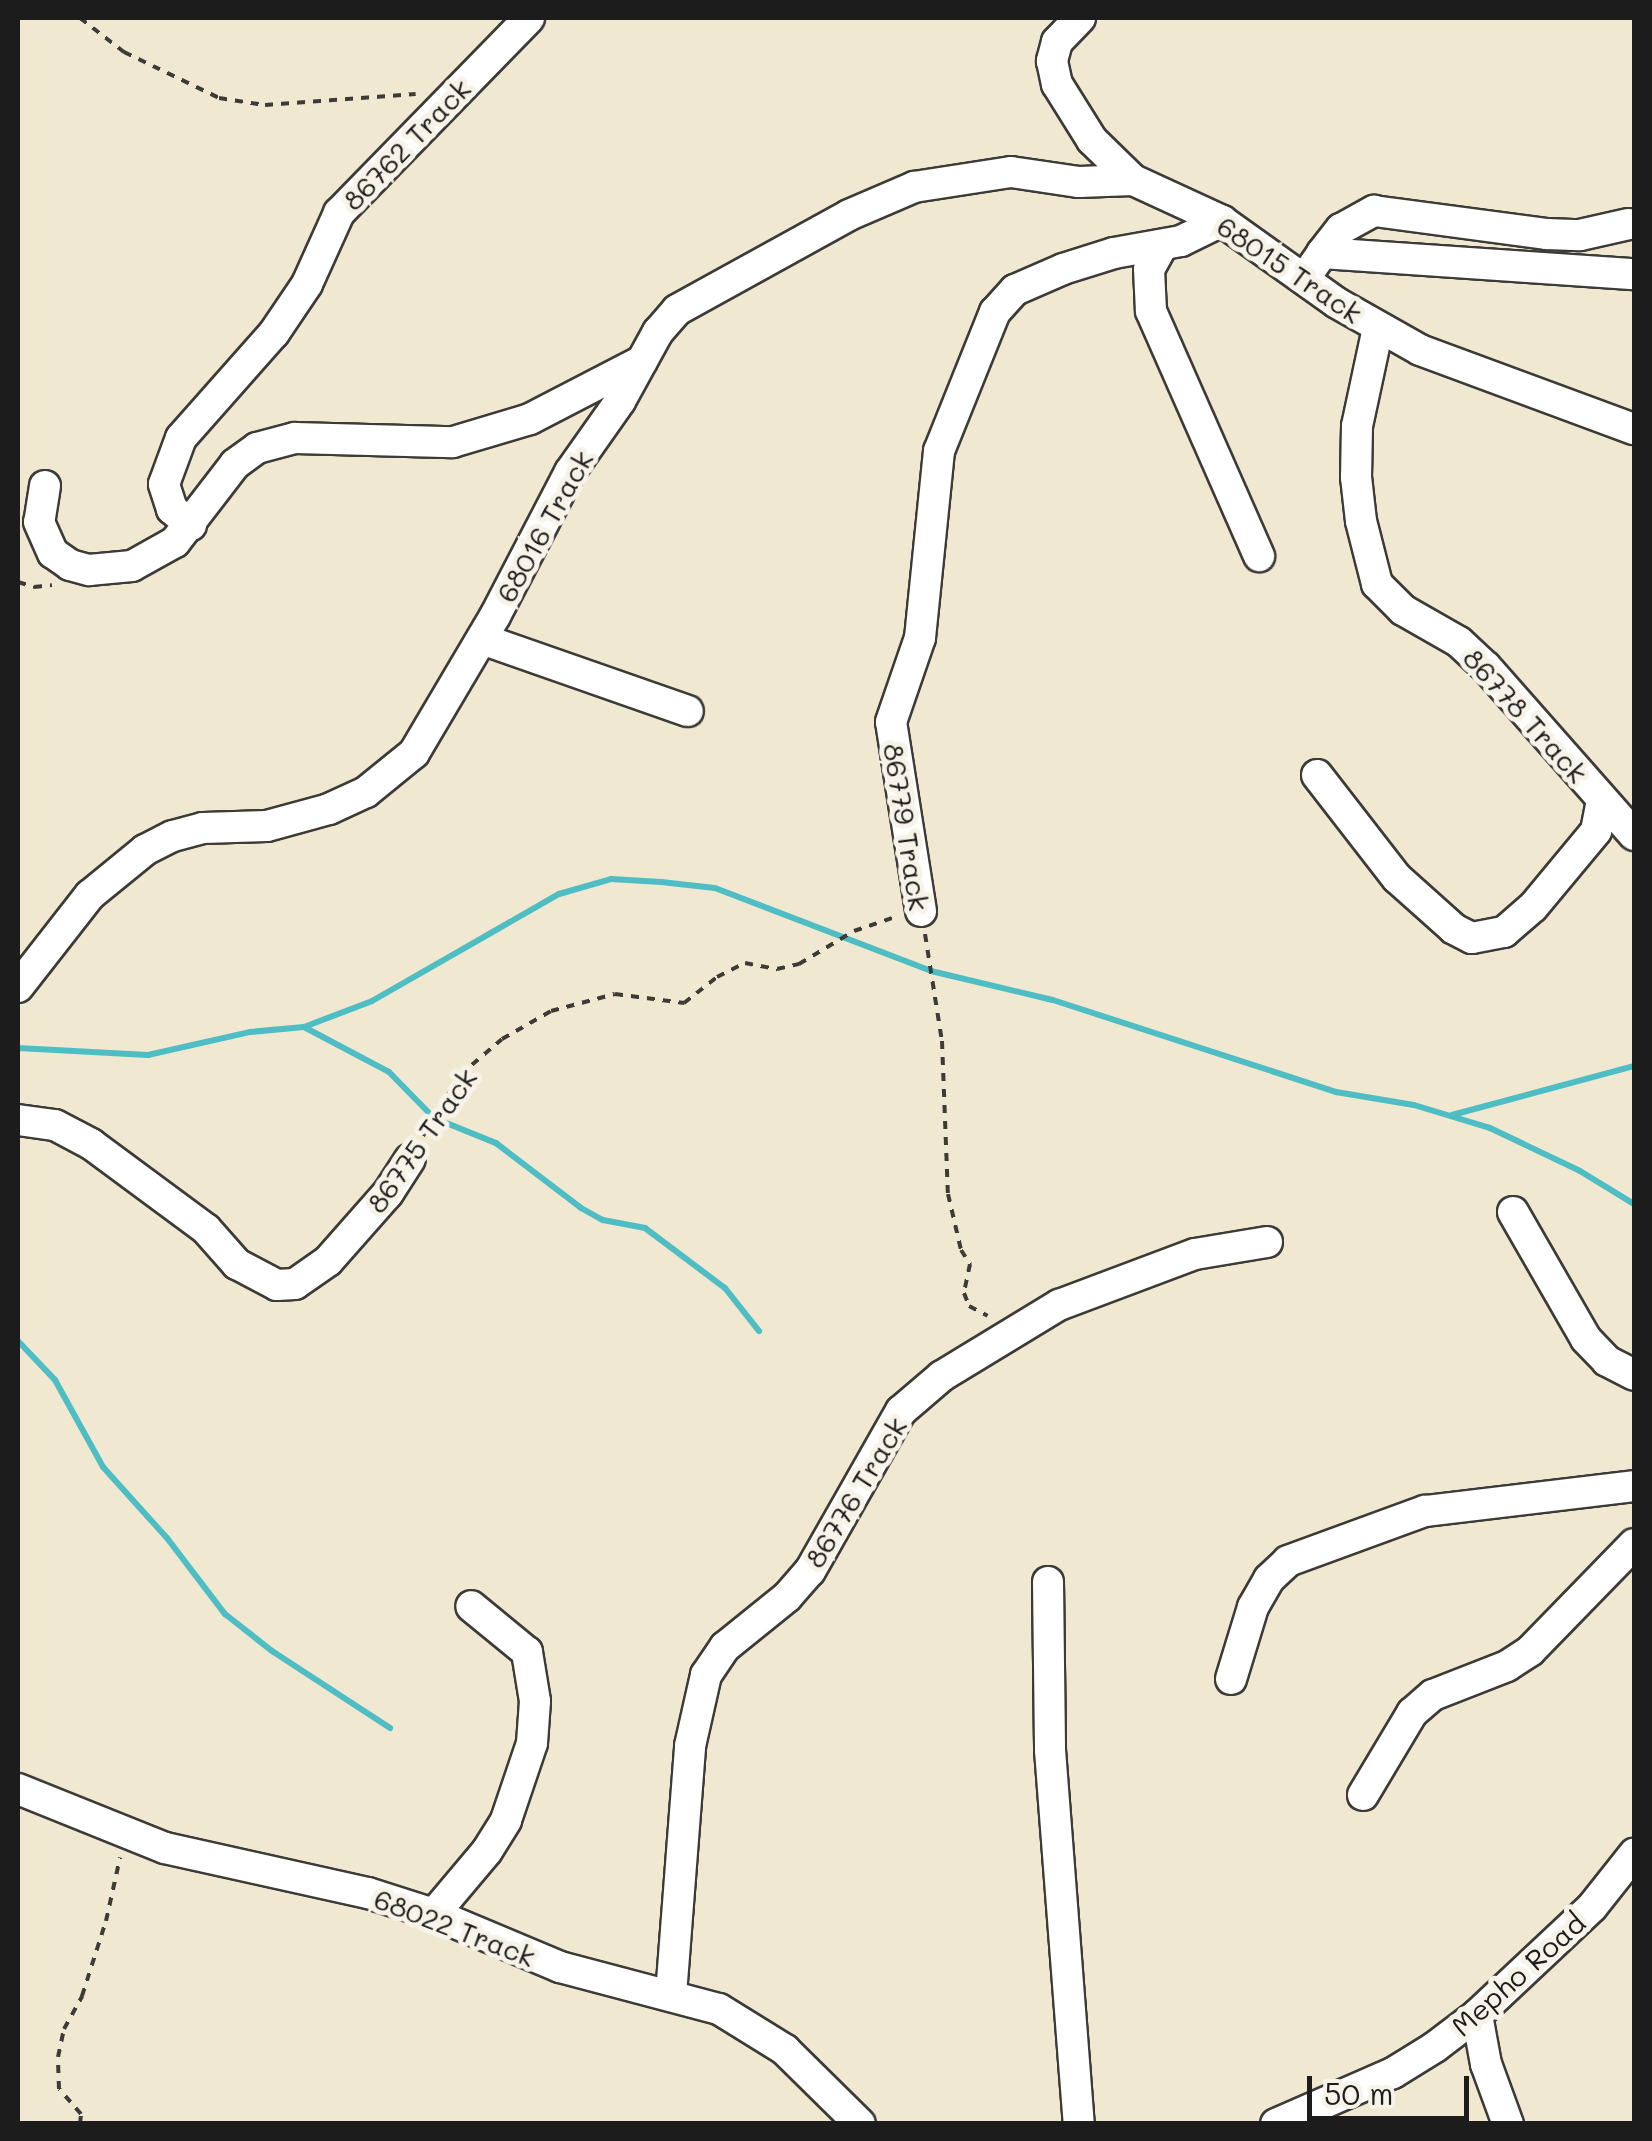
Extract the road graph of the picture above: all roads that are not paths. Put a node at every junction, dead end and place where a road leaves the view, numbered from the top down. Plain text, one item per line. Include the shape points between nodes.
1 (529, 18) edge
2 (1080, 18) edge
3 (1133, 180) junction
4 (1222, 221) junction
5 (1629, 224) dead end
6 (1162, 246) junction
7 (1322, 253) junction
8 (1634, 274) edge
9 (1304, 278) junction
10 (1378, 328) junction
11 (645, 360) junction
12 (1634, 430) edge
13 (44, 486) dead end
14 (191, 526) junction
15 (1259, 556) dead end
16 (482, 639) junction
17 (688, 711) dead end
18 (1317, 775) dead end
19 (1602, 800) junction
20 (1634, 834) edge
21 (921, 911) road end
22 (18, 987) edge
23 (18, 1120) edge
24 (410, 1159) road end
25 (1514, 1212) dead end
26 (1267, 1242) dead end
27 (1634, 1375) edge
28 (1634, 1486) edge
29 (1634, 1544) edge
30 (1048, 1582) dead end
31 (470, 1606) dead end
32 (1231, 1679) dead end
33 (18, 1789) edge
34 (1363, 1796) dead end
35 (1634, 1854) edge
36 (434, 1914) junction
37 (671, 1994) junction
38 (1477, 2015) junction
39 (860, 2124) edge
40 (1080, 2124) edge
41 (1276, 2124) edge
42 (1508, 2124) edge

1 - 14 street, 86762 Track via 338,212 307,284 274,333 181,438 164,484 172,509
2 - 3 street, 68015 Track via 1056,42 1057,84 1092,140
3 - 4 street, 68015 Track
3 - 11 street, 68016 Track via 1079,182 1011,172 914,187 849,215 677,310
4 - 6 street, 86779 Track
4 - 9 street, 68015 Track
5 - 7 street via 1580,235 1374,211 1341,230
6 - 15 street via 1149,269 1151,311
6 - 21 street, 86779 Track via 1114,252 1015,290 995,312 949,422 937,466 920,638 891,722
7 - 8 street
7 - 9 street
9 - 10 street, 68015 Track
10 - 12 street, 68015 Track via 1470,372
10 - 19 street, 86778 Track via 1357,426 1356,477 1377,584 1403,610 1460,642
11 - 14 street via 530,418 453,442 275,441 235,464
11 - 16 street, 68016 Track via 570,472
13 - 14 street via 44,539 70,566 132,566 159,554
16 - 17 street
16 - 22 street, 68016 Track via 414,753 393,773 366,792 298,820 203,828 145,850 90,895
18 - 19 street via 1397,878 1472,938 1504,932 1533,907 1596,830
19 - 20 street, 86778 Track
23 - 24 street, 86775 Track via 56,1125 90,1144 195,1220 237,1264 277,1285 295,1284 328,1261
25 - 27 street via 1586,1339
26 - 37 street, 86776 Track via 1195,1254 1059,1305 942,1376 902,1411 810,1572 725,1647 706,1675 690,1746
28 - 32 street via 1425,1511 1302,1554 1269,1580 1252,1607
29 - 34 street via 1530,1650 1433,1695 1412,1713
30 - 40 street via 1050,1750
31 - 36 street via 526,1652 532,1743 506,1820
33 - 36 street, 68022 Track via 126,1834
35 - 38 street, Mepho Road via 1592,1907
36 - 37 street, 68022 Track via 560,1967
37 - 39 street, 68022 Track via 761,2031
38 - 41 street, Mepho Road via 1393,2073
38 - 42 street

